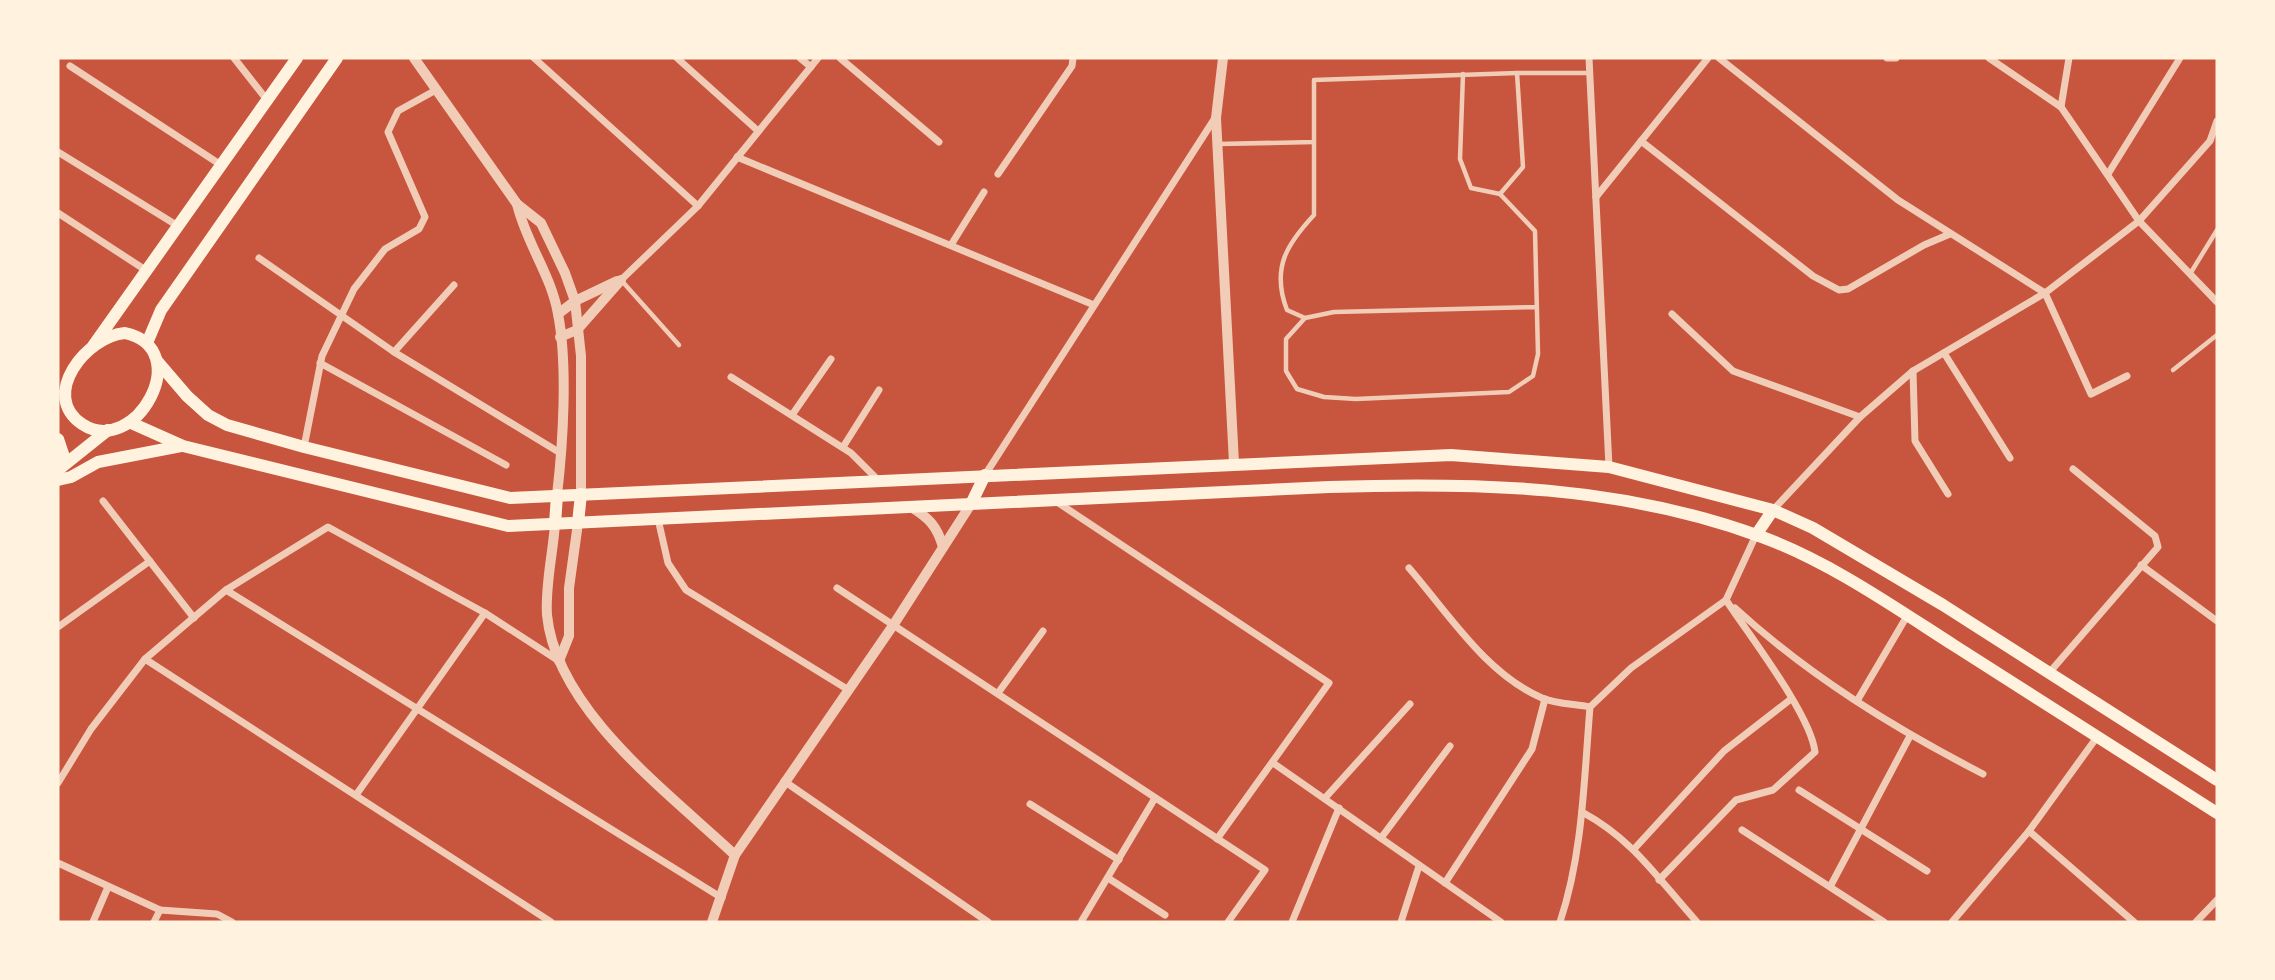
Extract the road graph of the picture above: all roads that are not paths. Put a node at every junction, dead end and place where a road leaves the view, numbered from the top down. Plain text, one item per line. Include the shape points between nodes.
1 (234, 58) edge
2 (296, 58) edge
3 (337, 58) edge
4 (414, 58) edge
5 (534, 58) edge
6 (677, 58) edge
7 (800, 58) edge
8 (818, 58) edge
9 (840, 58) edge
10 (1073, 58) edge
11 (1223, 58) edge
12 (1589, 58) edge
13 (1708, 58) edge
14 (1719, 58) edge
15 (1887, 58) edge
16 (1896, 58) edge
17 (1989, 58) edge
18 (2069, 58) edge
19 (2180, 58) edge
20 (70, 66) dead end
21 (811, 67) junction
22 (1517, 73) junction
23 (1590, 73) junction
24 (1463, 74) junction
25 (436, 90) junction
26 (267, 100) junction
27 (2061, 107) junction
28 (1216, 118) junction
29 (2217, 121) edge
30 (757, 131) junction
31 (1641, 141) junction
32 (939, 142) dead end
33 (1314, 142) junction
34 (1217, 144) junction
35 (58, 152) edge
36 (737, 157) junction
37 (221, 164) junction
38 (998, 174) dead end
39 (2108, 174) junction
40 (984, 192) dead end
41 (1500, 194) junction
42 (1596, 197) junction
43 (517, 204) junction
44 (698, 206) junction
45 (58, 213) edge
46 (2139, 221) junction
47 (178, 226) junction
48 (2217, 230) edge
49 (1950, 234) junction
50 (951, 245) junction
51 (259, 258) dead end
52 (147, 271) junction
53 (2190, 274) junction
54 (621, 280) junction
55 (454, 285) dead end
56 (2045, 293) junction
57 (575, 301) junction
58 (2217, 302) edge
59 (1094, 305) junction
60 (1537, 307) junction
61 (558, 314) junction
62 (1672, 314) dead end
63 (341, 317) junction
64 (1305, 318) junction
65 (577, 330) junction
66 (2217, 335) edge
67 (560, 337) junction
68 (147, 343) junction
69 (679, 345) dead end
70 (93, 346) junction
71 (394, 352) junction
72 (1944, 353) junction
73 (831, 359) dead end
74 (157, 361) junction
75 (320, 363) junction
76 (2173, 370) dead end
77 (1913, 371) junction
78 (2127, 376) dead end
79 (731, 377) dead end
80 (66, 382) junction
81 (879, 390) dead end
82 (58, 395) edge
83 (792, 415) junction
84 (1860, 416) junction
85 (129, 422) junction
86 (108, 430) junction
87 (58, 439) edge
88 (183, 446) junction
89 (304, 447) junction
90 (843, 447) junction
91 (562, 454) junction
92 (2010, 458) dead end
93 (1234, 463) junction
94 (506, 465) dead end
95 (1609, 467) junction
96 (2073, 469) dead end
97 (58, 473) edge
98 (985, 475) junction
99 (878, 480) junction
100 (580, 494) junction
101 (1948, 494) dead end
102 (557, 495) junction
103 (1053, 500) junction
104 (103, 501) dead end
105 (971, 504) junction
106 (910, 507) junction
107 (1773, 510) junction
108 (658, 519) junction
109 (578, 523) junction
110 (555, 524) junction
111 (1756, 535) junction
112 (943, 547) junction
113 (150, 561) junction
114 (2141, 565) junction
115 (1409, 568) dead end
116 (837, 588) dead end
117 (226, 590) junction
118 (1726, 600) junction
119 (485, 613) junction
120 (1907, 616) junction
121 (194, 618) junction
122 (2217, 621) edge
123 (894, 624) junction
124 (58, 627) edge
125 (1043, 631) dead end
126 (145, 659) junction
127 (559, 661) junction
128 (2049, 673) junction
129 (847, 690) junction
130 (998, 693) junction
131 (1545, 699) junction
132 (1791, 699) junction
133 (1857, 701) junction
134 (1410, 704) dead end
135 (1590, 707) junction
136 (416, 708) junction
137 (1910, 736) junction
138 (2098, 737) junction
139 (1450, 746) dead end
140 (1273, 763) junction
141 (1983, 775) dead end
142 (2217, 780) edge
143 (784, 781) junction
144 (58, 783) edge
145 (1799, 790) dead end
146 (356, 795) junction
147 (1155, 797) junction
148 (1325, 798) junction
149 (1030, 804) dead end
150 (1339, 808) junction
151 (1582, 812) junction
152 (2217, 813) edge
153 (1861, 828) junction
154 (1742, 830) dead end
155 (2029, 831) junction
156 (1381, 838) junction
157 (1217, 839) junction
158 (1634, 848) junction
159 (735, 855) junction
160 (1119, 860) junction
161 (58, 863) edge
162 (1419, 866) junction
163 (1927, 871) dead end
164 (1108, 878) junction
165 (1659, 880) junction
166 (1445, 883) junction
167 (1831, 885) junction
168 (108, 887) junction
169 (722, 898) junction
170 (2217, 900) edge
171 (160, 910) junction
172 (1165, 915) dead end
173 (93, 922) edge
174 (154, 922) edge
175 (232, 922) edge
176 (551, 922) edge
177 (712, 922) edge
178 (988, 922) edge
179 (1081, 922) edge
180 (1228, 922) edge
181 (1293, 922) edge
182 (1402, 922) edge
183 (1502, 922) edge
184 (1560, 922) edge
185 (1697, 922) edge
186 (1884, 922) edge
187 (1952, 922) edge
188 (2134, 922) edge
189 (2196, 922) edge

1 - 26 street
2 - 26 main road
3 - 68 main road via 161,310
4 - 25 street
5 - 44 street
6 - 30 street
7 - 21 street
8 - 21 street
9 - 32 street
10 - 38 street via 1072,66
11 - 28 street
12 - 23 street
13 - 31 street
14 - 49 street via 1898,200
15 - 16 street
17 - 27 street
18 - 27 street
19 - 39 street
20 - 37 street
21 - 30 street
22 - 23 lane
22 - 24 lane
22 - 41 lane via 1523,167
23 - 42 street
24 - 33 lane via 1314,80
24 - 41 lane via 1460,159 1471,188
25 - 43 street
25 - 63 street via 398,111 388,132 425,217 419,229 385,249 354,289
26 - 37 main road
27 - 39 street
28 - 34 street
28 - 59 street
29 - 46 street via 2210,141
30 - 36 street
31 - 42 street
31 - 49 street via 1813,276 1839,290
33 - 34 lane
33 - 64 lane via 1314,215 1290,241 1283,257 1287,310
34 - 93 street
35 - 47 street
36 - 44 street
36 - 50 street
37 - 47 main road
39 - 46 street
40 - 50 street
41 - 60 lane via 1535,231
42 - 95 street
43 - 57 street via 541,223
43 - 61 street via 522,228 537,251
44 - 54 street
45 - 52 street
46 - 53 street
46 - 56 street
47 - 52 main road
48 - 53 lane
49 - 56 street
50 - 59 street
51 - 63 street
52 - 70 main road
53 - 58 street
54 - 57 street
54 - 65 street
54 - 69 lane
55 - 71 street
56 - 72 street
56 - 78 street via 2091,394
57 - 61 street
57 - 65 street
59 - 98 street
60 - 64 lane via 1334,312
60 - 64 lane via 1538,354 1532,376 1509,392 1356,399 1297,389 1286,371 1286,339
61 - 67 street
62 - 84 street via 1733,371
63 - 71 street
63 - 75 street
65 - 67 street
65 - 100 street via 582,392
66 - 76 lane
67 - 91 street
68 - 70 main road via 125,333
68 - 74 main road
70 - 80 main road
71 - 91 street
72 - 77 street
72 - 92 street
73 - 83 street
74 - 85 main road via 152,397
74 - 89 main road via 208,415
75 - 89 street
75 - 94 street
77 - 84 street
77 - 101 street via 1915,441
79 - 83 street
80 - 82 main road
80 - 86 main road via 71,415 92,428
81 - 90 street
83 - 90 street
84 - 107 street
85 - 86 main road
85 - 88 main road
86 - 97 main road
87 - 97 main road via 64,457
88 - 97 main road via 98,462 71,477
88 - 110 main road via 458,516 508,526
89 - 102 main road via 510,498
90 - 99 street
91 - 102 street
93 - 95 main road via 1451,455
93 - 98 main road
95 - 107 main road
96 - 114 street via 2158,541
98 - 99 main road
98 - 105 main road
99 - 100 main road
100 - 102 main road
100 - 109 main road
102 - 110 main road
103 - 105 main road
103 - 111 main road via 1451,483 1570,490 1672,511
103 - 140 street via 1329,683
104 - 113 street
105 - 106 main road
105 - 112 street
106 - 108 main road
106 - 112 street via 930,518
107 - 111 main road
107 - 128 main road via 1851,549
108 - 109 main road
108 - 129 street via 668,563 686,590
109 - 110 main road
109 - 127 street via 569,588 569,636
110 - 127 street via 547,614
111 - 118 street
111 - 120 main road via 1838,574
112 - 123 street
113 - 121 street
113 - 124 street
114 - 122 street
114 - 128 street
115 - 131 street via 1513,683
116 - 123 street
117 - 119 street via 328,527
117 - 121 street
117 - 136 street
118 - 132 street
118 - 133 street via 1781,650
118 - 135 street via 1631,668
119 - 127 street
119 - 136 street
120 - 133 street
120 - 138 main road
121 - 126 street
123 - 129 street
123 - 130 street
125 - 130 street
126 - 144 street via 91,729
126 - 146 street
127 - 159 street via 582,702 643,771
128 - 142 main road
129 - 143 street
130 - 147 street
131 - 135 street
131 - 166 street via 1532,749
132 - 158 street via 1724,751
132 - 165 street via 1814,738 1815,752 1773,790 1736,800
133 - 137 street
134 - 148 street
135 - 151 street
136 - 146 street
136 - 169 street
137 - 141 street
137 - 153 street
138 - 152 main road
138 - 155 street
139 - 156 street
140 - 148 street
140 - 157 street
143 - 159 street
143 - 178 street
145 - 153 street
146 - 176 street
147 - 157 street
147 - 160 street
148 - 150 street
149 - 160 street
150 - 156 street
150 - 181 street
151 - 158 street via 1609,826
151 - 184 street via 1572,886
153 - 163 street
153 - 167 street
154 - 167 street
155 - 187 street
155 - 188 street
156 - 162 street
157 - 180 street via 1265,870
158 - 165 street
159 - 169 street
160 - 164 street
161 - 168 street
162 - 166 street
162 - 182 street
164 - 172 street
164 - 179 street
165 - 185 street
166 - 183 street
167 - 186 street
168 - 171 street
168 - 173 street
169 - 177 street
170 - 189 street
171 - 174 street
171 - 175 street via 217,914

